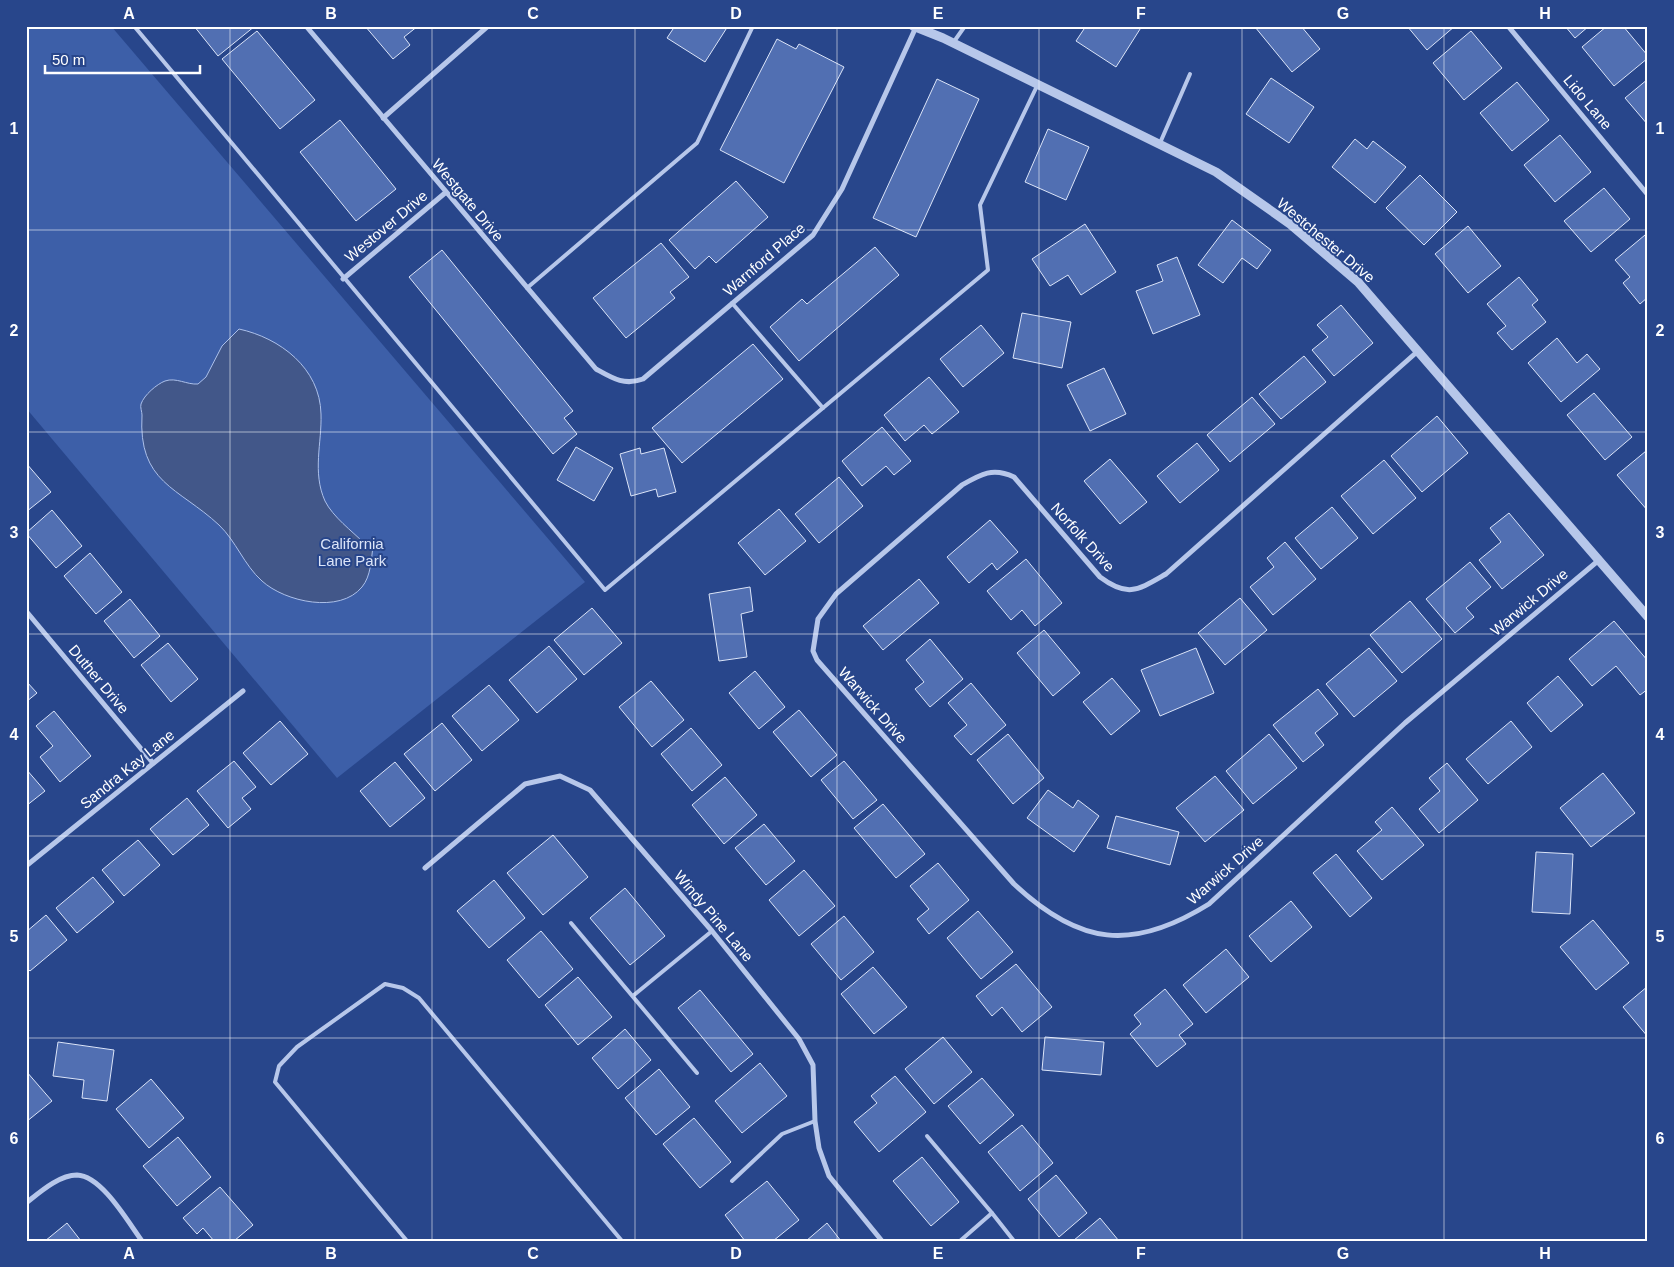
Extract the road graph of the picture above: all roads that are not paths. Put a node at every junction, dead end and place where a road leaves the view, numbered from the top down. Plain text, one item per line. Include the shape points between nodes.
1 (134, 26) edge
2 (306, 26) edge
3 (488, 26) edge
4 (753, 26) edge
5 (965, 26) edge
6 (1508, 26) edge
7 (915, 27) edge
8 (953, 43) junction
9 (1190, 74) dead end
10 (1038, 86) junction
11 (383, 118) junction
12 (1159, 145) junction
13 (445, 192) junction
14 (1648, 195) edge
15 (343, 279) junction
16 (527, 288) junction
17 (732, 303) junction
18 (1418, 351) junction
19 (618, 382) joint
20 (823, 408) junction
21 (1599, 560) junction
22 (26, 612) edge
23 (1648, 616) edge
24 (815, 635) joint
25 (243, 691) dead end
26 (153, 763) junction
27 (26, 866) edge
28 (425, 868) dead end
29 (571, 922) dead end
30 (712, 931) junction
31 (634, 996) junction
32 (697, 1073) dead end
33 (815, 1121) junction
34 (927, 1136) dead end
35 (732, 1181) dead end
36 (26, 1203) edge
37 (992, 1214) junction
38 (142, 1241) edge
39 (407, 1241) edge
40 (622, 1241) edge
41 (882, 1241) edge
42 (960, 1241) edge
43 (1014, 1241) edge

1 - 15 lane
2 - 11 street, Westgate Drive
3 - 11 street
4 - 16 lane via 697,143
5 - 8 lane
6 - 14 street, Lido Lane
7 - 8 street, Westchester Drive
7 - 17 street, Warnford Place via 842,189 813,235
8 - 10 street, Westchester Drive
9 - 12 lane
10 - 12 street, Westchester Drive
10 - 20 lane via 980,205 988,270
11 - 13 street, Westgate Drive
12 - 18 street, Westchester Drive via 1216,172 1290,224 1358,282
13 - 15 street, Westover Drive
13 - 16 street, Westgate Drive
15 - 20 lane via 606,590
16 - 19 street, Westgate Drive via 596,369
17 - 19 street, Warnford Place via 643,379
17 - 20 lane
18 - 21 street, Westchester Drive
18 - 24 street, Norfolk Drive via 1166,574 1139,589 1114,588 1100,577 1024,487 1001,471 980,474 962,485 836,594 818,619
21 - 23 street, Westchester Drive
21 - 24 street, Warwick Drive via 1405,723 1209,904 1168,926 1134,934 1097,934 1062,922 1038,908 817,660 813,651
22 - 26 street, Duther Drive
25 - 26 street, Sandra Kay Lane
26 - 27 street, Sandra Kay Lane
28 - 30 street, Windy Pine Lane via 525,784 560,776 590,790
29 - 31 lane
30 - 31 lane
30 - 33 street, Windy Pine Lane via 799,1039 813,1065
31 - 32 lane
33 - 35 lane via 782,1134
33 - 41 street, Windy Pine Lane via 819,1148 829,1176
34 - 37 lane
36 - 38 street via 65,1177 85,1177 100,1186 114,1201
37 - 42 lane
37 - 43 lane
39 - 40 lane via 276,1082 279,1066 297,1047 385,984 403,988 419,998

